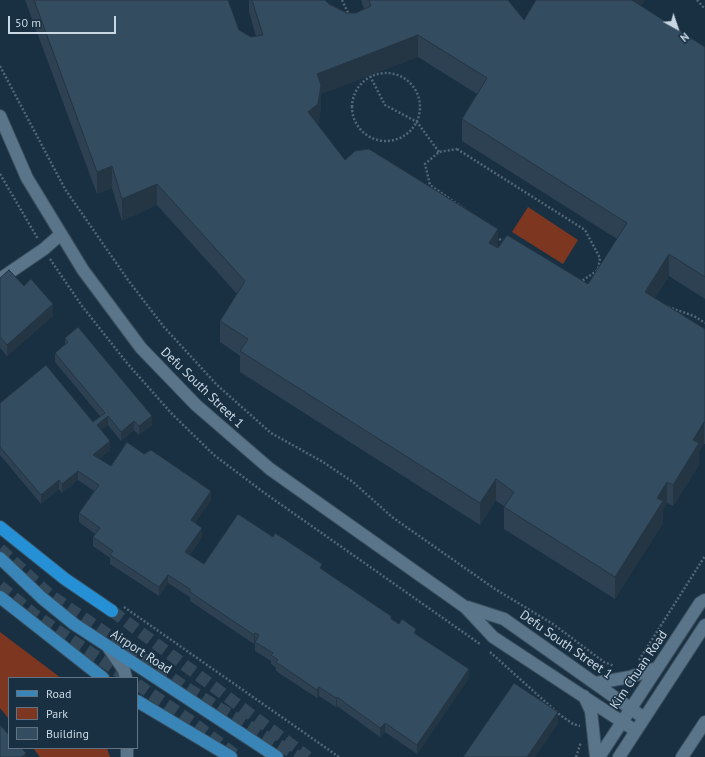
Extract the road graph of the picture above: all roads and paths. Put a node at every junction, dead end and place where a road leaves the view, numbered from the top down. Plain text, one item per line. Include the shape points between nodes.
1 (342, 0) edge
2 (697, 0) edge
3 (705, 9) edge
4 (352, 21) edge
5 (0, 66) edge
6 (370, 76) junction
7 (0, 116) edge
8 (417, 122) junction
9 (439, 152) junction
10 (61, 234) junction
11 (598, 270) junction
12 (603, 273) edge
13 (0, 279) edge
14 (666, 307) edge
15 (705, 323) edge
16 (0, 527) edge
17 (705, 556) edge
18 (0, 558) edge
19 (0, 597) edge
20 (705, 600) edge
21 (465, 607) junction
22 (118, 608) joint
23 (690, 618) junction
24 (705, 626) edge
25 (108, 647) junction
26 (636, 664) dead end
27 (620, 668) dead end
28 (658, 668) junction
29 (102, 677) edge
30 (126, 677) edge
31 (596, 683) junction
32 (584, 696) junction
33 (138, 703) edge
34 (631, 709) junction
35 (644, 718) junction
36 (622, 721) junction
37 (705, 722) edge
38 (636, 731) junction
39 (231, 757) edge
40 (277, 757) edge
41 (339, 757) edge
42 (596, 757) edge
43 (599, 757) edge
44 (619, 757) edge
45 (682, 757) edge

1 - 4 path
2 - 3 path
5 - 27 path via 65,189 164,327 217,385 271,433 353,482 392,517 489,584 553,624 604,662
6 - 8 path via 385,105
6 - 8 path via 391,74 410,83 420,101
6 - 8 path via 354,94 353,118 358,128 378,141 390,142 411,131
7 - 10 street, Defu South Street 1 via 27,178
8 - 9 path
9 - 11 path via 457,149 585,230 600,258
9 - 11 path via 425,164 430,185 493,229 496,237 568,282 582,281
10 - 13 street
10 - 21 street, Defu South Street 1 via 83,270 141,348 196,405 270,469
11 - 12 path
14 - 15 path via 694,316
16 - 22 highway via 65,579
17 - 26 path
18 - 25 main road, Airport Road via 59,613
19 - 29 main road
20 - 23 street, Kim Chuan Road
21 - 31 street, Defu South Street 1 via 504,619
21 - 32 street, Defu South Street 1 via 493,637
22 - 41 path
23 - 24 street
23 - 28 street, Kim Chuan Road
24 - 35 street
25 - 30 street via 124,670
25 - 40 main road, Airport Road
28 - 31 street via 630,677
28 - 34 street, Kim Chuan Road
31 - 34 street, Defu South Street 1
32 - 36 street, Defu South Street 1
32 - 42 street via 591,711
33 - 39 main road
34 - 35 street, Defu South Street 1
34 - 36 street, Kim Chuan Road
35 - 38 street
36 - 38 street, Defu South Street 1
36 - 43 street, Kim Chuan Road
37 - 45 street
38 - 44 street

